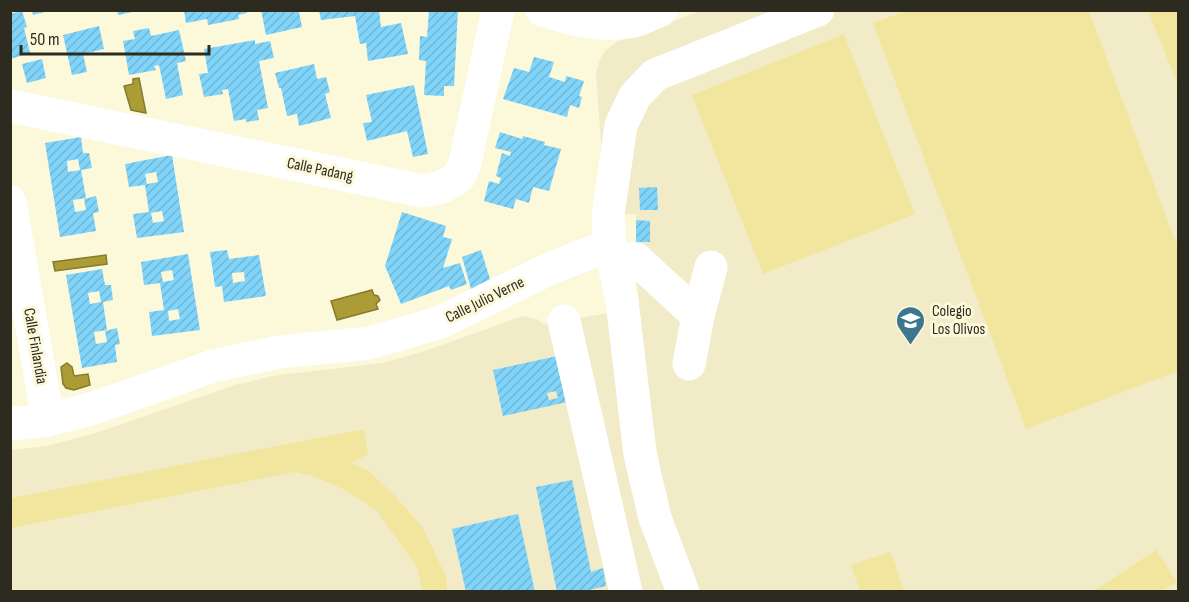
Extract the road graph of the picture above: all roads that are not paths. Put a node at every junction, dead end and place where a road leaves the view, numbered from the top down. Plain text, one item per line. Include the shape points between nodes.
1 (498, 10) edge
2 (542, 10) edge
3 (661, 10) edge
4 (818, 10) edge
5 (10, 106) edge
6 (10, 202) edge
7 (611, 252) junction
8 (711, 267) dead end
9 (698, 316) junction
10 (564, 321) dead end
11 (689, 364) dead end
12 (48, 420) junction
13 (10, 424) edge
14 (626, 591) edge
15 (683, 591) edge

1 - 5 street, Calle Padang via 465,163 459,177 442,187 423,191
2 - 3 street via 607,24 632,22
4 - 7 street via 655,75 635,96 621,125 608,215
6 - 12 street, Calle Finlandia
7 - 9 street via 636,259
7 - 12 street, Calle Julio Verne via 551,268 441,322 369,344 279,352 213,366
7 - 15 street via 622,301 640,454 655,518
8 - 9 street
9 - 11 street
10 - 14 street
12 - 13 street, Calle Julio Verne

